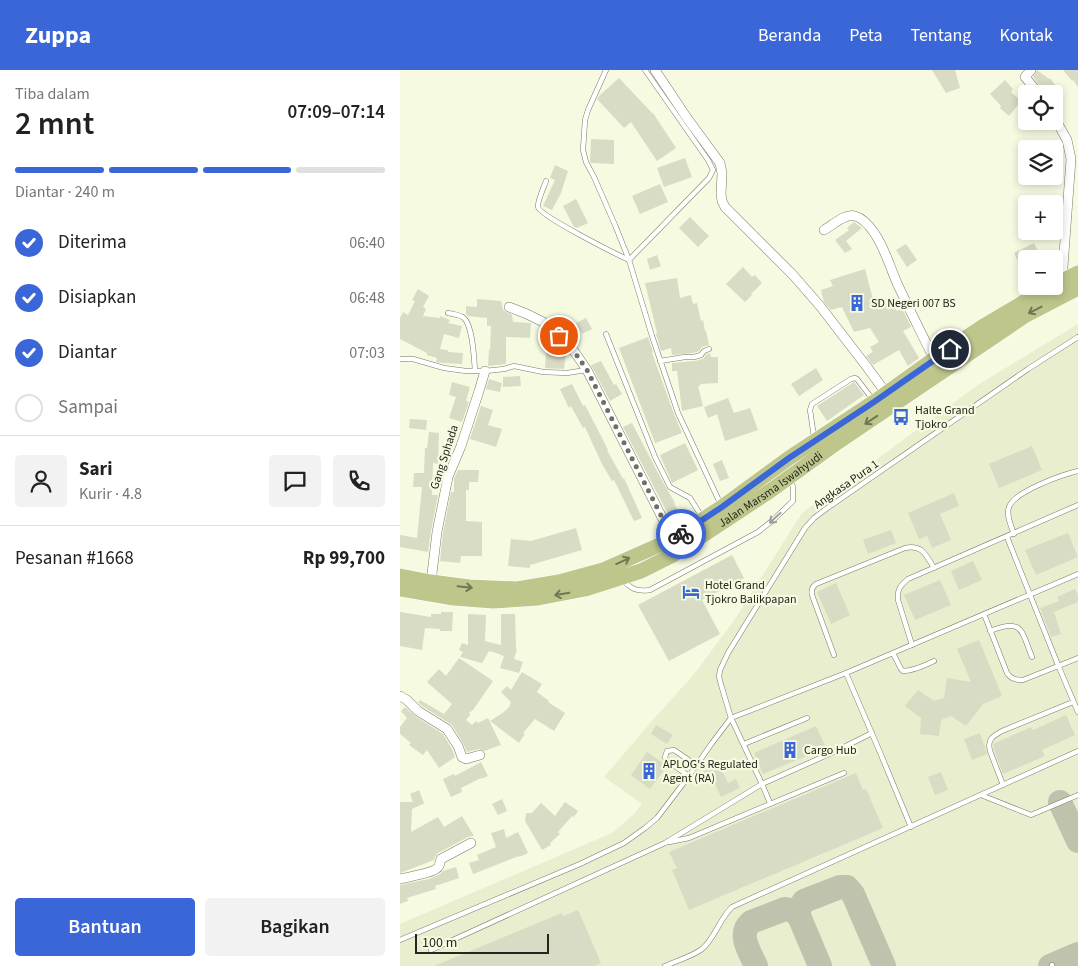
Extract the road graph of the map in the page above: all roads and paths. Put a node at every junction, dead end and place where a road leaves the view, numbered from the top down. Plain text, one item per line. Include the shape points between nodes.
1 (606, 70) edge
2 (645, 70) edge
3 (655, 70) edge
4 (1025, 72) edge
5 (1033, 85) edge
6 (1061, 130) edge
7 (546, 181) dead end
8 (824, 230) dead end
9 (1060, 250) edge
10 (629, 260) junction
11 (1078, 273) edge
12 (1063, 280) edge
13 (1078, 288) edge
14 (1037, 295) edge
15 (509, 307) dead end
16 (448, 313) dead end
17 (606, 334) dead end
18 (1078, 337) edge
19 (709, 349) dead end
20 (400, 359) edge
21 (934, 359) junction
22 (660, 361) junction
23 (587, 370) junction
24 (475, 371) junction
25 (485, 371) junction
26 (880, 397) junction
27 (814, 440) junction
28 (1078, 471) edge
29 (789, 477) junction
30 (1078, 505) edge
31 (722, 507) junction
32 (702, 519) junction
33 (1014, 534) junction
34 (1007, 536) junction
35 (673, 539) junction
36 (934, 568) junction
37 (1078, 574) edge
38 (400, 576) edge
39 (621, 578) junction
40 (431, 582) junction
41 (400, 589) edge
42 (1031, 594) junction
43 (984, 614) junction
44 (990, 630) junction
45 (912, 645) junction
46 (893, 653) junction
47 (834, 655) dead end
48 (1032, 657) dead end
49 (1078, 658) edge
50 (934, 660) dead end
51 (1058, 665) junction
52 (846, 673) junction
53 (400, 696) edge
54 (1073, 702) junction
55 (1078, 712) edge
56 (732, 718) junction
57 (807, 718) dead end
58 (872, 733) junction
59 (744, 744) junction
60 (1078, 751) edge
61 (480, 755) dead end
62 (696, 765) junction
63 (844, 773) dead end
64 (689, 776) junction
65 (762, 784) junction
66 (1003, 786) junction
67 (1078, 794) edge
68 (981, 795) junction
69 (770, 803) junction
70 (911, 827) junction
71 (471, 843) dead end
72 (665, 843) junction
73 (400, 879) edge
74 (400, 940) edge
75 (431, 950) dead end
76 (665, 966) edge

1 - 10 lane via 585,120 583,150
2 - 10 lane via 713,170 709,178
3 - 26 street via 720,163 721,194 725,207 820,306 867,366
4 - 5 street
6 - 9 street via 1071,159
7 - 10 lane via 538,204 540,211
8 - 21 street via 845,217 854,216 874,233
10 - 22 lane
11 - 12 highway, Jalan Marsma Iswahyudi
13 -> 29 highway, Jalan Marsma Iswahyudi via 1026,315
14 - 21 highway, Jalan Marsma Iswahyudi
15 - 23 street via 542,322 569,344
16 - 24 lane via 464,318 471,333
17 - 32 lane via 665,477 672,488 690,498
18 - 56 lane, Angkasa Pura 1 via 814,518 723,662 719,677
19 - 22 lane via 694,357
20 - 24 lane
21 - 26 highway, Jalan Marsma Iswahyudi
22 - 31 lane via 681,420
23 - 25 lane via 543,372 514,366
23 - 35 street
24 - 25 lane
25 - 40 street, Gang Sphada via 447,482
26 - 27 highway, Jalan Marsma Iswahyudi
26 - 27 lane via 855,378 822,397 812,404 810,410
27 - 31 highway, Jalan Marsma Iswahyudi
28 - 33 lane via 1042,484 1013,501 1008,512
29 - 39 highway, Jalan Marsma Iswahyudi via 674,554
29 -> 39 lane via 793,501 758,532 650,590 629,587
30 - 33 lane
31 - 32 highway, Jalan Marsma Iswahyudi
32 - 35 highway, Jalan Marsma Iswahyudi
33 - 34 lane
34 - 36 lane
34 - 42 lane
40 -> 35 highway, Jalan Marsma Iswahyudi via 517,588 559,582 603,570
36 - 45 lane via 908,579 897,592
36 - 47 lane via 924,552 913,546 813,586 812,595
37 - 42 lane
38 - 40 highway, Jalan Marsma Iswahyudi
39 -> 41 highway, Jalan Marsma Iswahyudi via 585,590 493,601
42 - 43 lane
42 - 51 lane
43 - 44 lane
43 - 45 lane
44 - 48 lane via 1011,625 1018,627
44 - 51 lane via 1010,677 1023,680
45 - 46 lane
46 - 50 lane via 903,671
46 - 52 lane
49 - 51 lane
51 - 54 lane
52 - 56 lane
52 - 58 lane
53 - 61 street via 447,729 462,757
54 - 55 lane
54 - 66 lane via 991,738 990,751
56 - 59 lane, Angkasa Pura 1
56 - 62 lane
57 - 59 lane
58 - 65 lane
58 - 70 lane
59 - 65 lane, Angkasa Pura 1
60 - 66 lane
62 - 64 lane
62 - 64 lane via 674,750 667,751 666,760
63 - 69 lane
64 - 74 lane via 657,818 624,843
65 - 69 lane, Angkasa Pura 1
65 - 72 lane
66 - 68 lane
67 - 68 lane via 1031,815
68 - 70 lane
69 - 72 lane via 689,838
70 - 76 lane via 732,907 701,950
71 - 73 street via 441,859 437,869
72 - 75 lane

